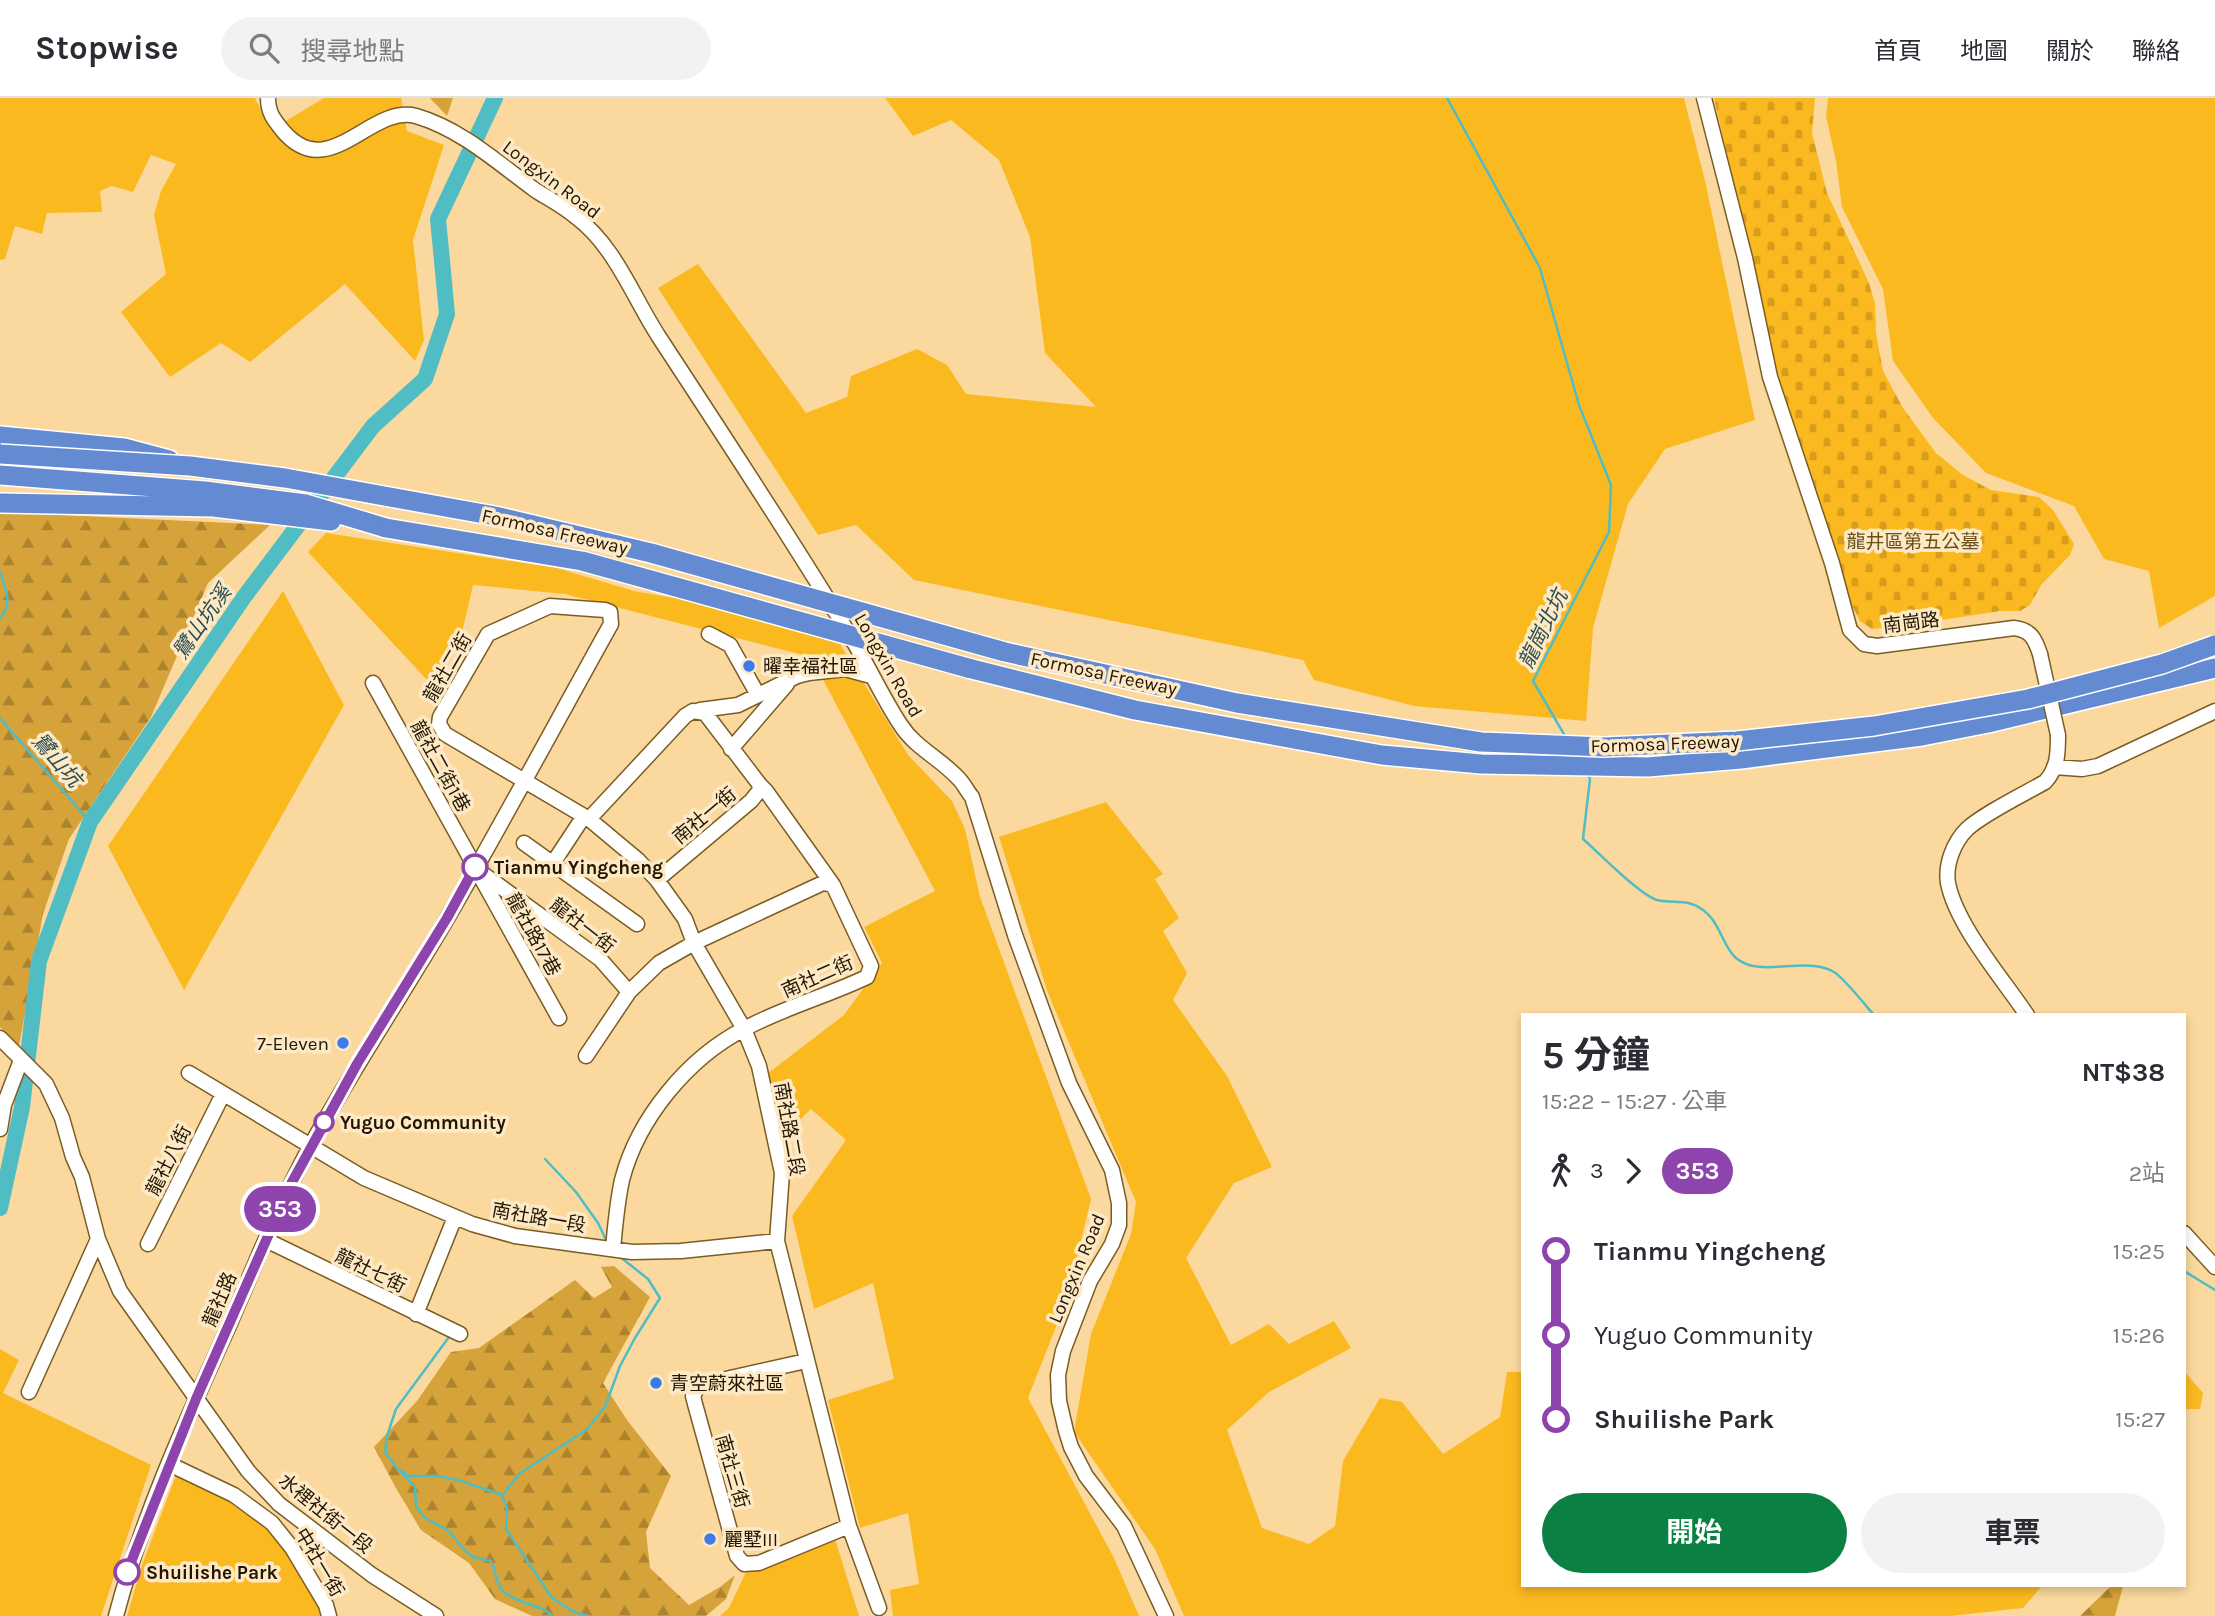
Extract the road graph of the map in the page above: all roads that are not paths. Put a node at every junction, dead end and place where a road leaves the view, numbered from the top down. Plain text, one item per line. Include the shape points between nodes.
1 (268, 98) edge
2 (1704, 98) edge
3 (0, 436) edge
4 (0, 454) edge
5 (190, 466) junction
6 (0, 475) edge
7 (209, 499) junction
8 (0, 503) edge
9 (709, 634) dead end
10 (2215, 645) edge
11 (2215, 668) edge
12 (872, 676) junction
13 (795, 677) junction
14 (373, 684) dead end
15 (758, 695) junction
16 (700, 710) junction
17 (2215, 711) edge
18 (731, 749) junction
19 (2054, 767) junction
20 (524, 779) junction
21 (760, 785) junction
22 (587, 818) junction
23 (524, 843) dead end
24 (553, 863) junction
25 (475, 867) junction
26 (657, 880) junction
27 (833, 886) junction
28 (637, 924) dead end
29 (694, 943) junction
30 (629, 992) junction
31 (2026, 1013) edge
32 (559, 1018) dead end
33 (744, 1029) junction
34 (0, 1038) edge
35 (586, 1056) dead end
36 (21, 1060) junction
37 (189, 1073) dead end
38 (223, 1094) junction
39 (0, 1129) edge
40 (310, 1147) junction
41 (455, 1217) junction
42 (2186, 1235) edge
43 (99, 1239) junction
44 (266, 1240) junction
45 (777, 1241) junction
46 (148, 1244) dead end
47 (613, 1249) junction
48 (2215, 1267) edge
49 (416, 1314) junction
50 (460, 1334) dead end
51 (806, 1361) junction
52 (29, 1392) dead end
53 (196, 1399) junction
54 (169, 1464) junction
55 (849, 1526) junction
56 (878, 1608) dead end
57 (116, 1616) edge
58 (329, 1616) edge
59 (436, 1616) edge
60 (1167, 1616) edge

1 - 12 street, Longxin Road via 271,116 296,143 308,148 334,147 400,114 418,117 498,161 578,218 608,251
2 - 19 street, 南崗路, bridge via 1770,377 1850,630 1864,644 1877,646 2025,629 2040,654 2058,735
3 - 5 highway via 124,448
4 - 5 highway, Formosa Freeway, bridge
5 - 10 highway, Formosa Freeway, bridge via 285,478 495,516 651,553 1005,652 1237,703 1481,742 1604,747 1684,744 1874,726 2028,699 2162,664
6 - 7 highway, Formosa Freeway
7 - 8 highway
7 - 11 highway, Formosa Freeway, bridge via 306,504 386,528 582,561 1135,710 1382,755 1481,764 1648,767 1909,738
9 - 15 street via 730,645
12 - 13 street via 836,669
12 - 60 street, Longxin Road via 913,741 958,778 972,797 1069,1083 1112,1170 1119,1225 1090,1281 1063,1351 1059,1402 1071,1447 1086,1476 1124,1526
13 - 15 street
13 - 18 street
14 - 25 street, 龍社二街1巷
15 - 16 street via 738,705
16 - 18 street, 南社一街
16 - 22 street via 685,716
17 - 19 street via 2098,766
18 - 21 street, 南社一街
19 - 31 street via 2045,782 1969,828 1950,860 1948,882 1963,922
20 - 20 street, 龍社二街 via 445,734 440,717 488,634 550,606 610,612 611,624
20 - 22 street, 南社路二段
20 - 25 street, 龍社二街
21 - 26 street, 南社一街 via 756,796
21 - 27 street, 南社二街
22 - 24 street
22 - 26 street, 南社路二段
23 - 24 street
24 - 28 street
25 - 30 street, 龍社一街 via 600,959
25 - 32 street, 龍社路17巷
25 - 40 street, 龍社路
26 - 29 street, 南社路二段 via 685,919
27 - 29 street via 823,883
27 - 33 street, 南社二街 via 871,966 867,977
29 - 30 street via 659,963
29 - 33 street, 南社路二段
30 - 35 street
33 - 45 street, 南社路二段 via 759,1066 782,1173
33 - 47 street, 南社二街 via 692,1066 653,1114 623,1178
34 - 36 street
36 - 39 street
36 - 43 street, 水裡社街一段 via 46,1084 62,1118
37 - 38 street
38 - 40 street
38 - 46 street, 龍社八街
40 - 41 street, 南社路一段 via 364,1178
40 - 44 street, 龍社路
41 - 47 street, 南社路一段 via 515,1236
41 - 49 street
42 - 48 street
43 - 52 street
43 - 53 street, 水裡社街一段 via 120,1291
44 - 49 street, 龍社七街
44 - 53 street, 龍社路
45 - 47 street, 南社路一段 via 681,1251
45 - 51 street, 南社路二段
49 - 50 street, 龍社七街
51 - 55 street, 南社路二段
51 - 55 street, 南社三街 via 699,1385 693,1396 695,1404 737,1556 744,1564 759,1563
53 - 54 street, 龍社路
53 - 59 street, 水裡社街一段 via 248,1471 279,1504 372,1575
54 - 57 street, 龍社路 via 127,1572
54 - 58 street, 中社一街 via 234,1495 272,1524 292,1548
55 - 56 street, 南社路二段

